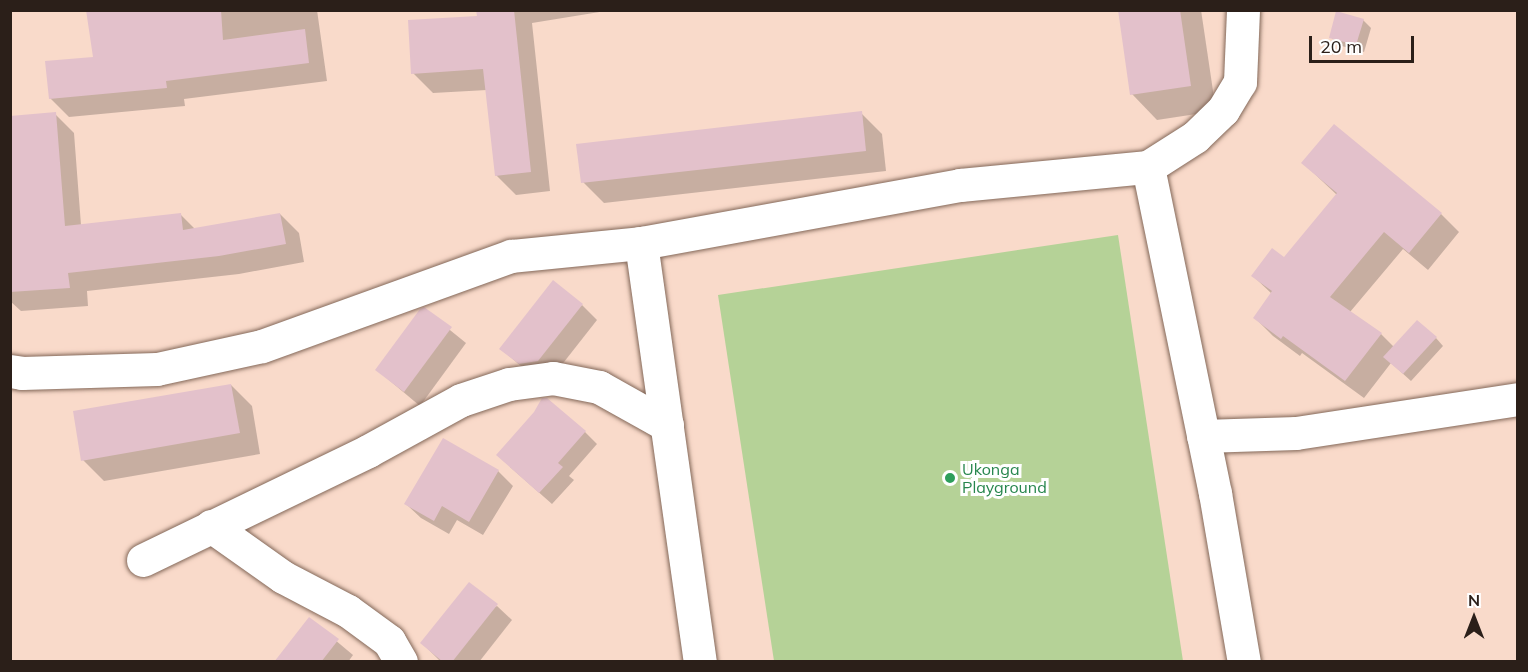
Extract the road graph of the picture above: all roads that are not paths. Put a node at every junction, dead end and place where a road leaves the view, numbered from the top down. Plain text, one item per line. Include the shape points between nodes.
1 (1243, 10) edge
2 (1148, 167) junction
3 (641, 243) junction
4 (10, 371) edge
5 (1518, 399) edge
6 (667, 425) junction
7 (1203, 436) junction
8 (211, 526) junction
9 (143, 560) dead end
10 (401, 662) edge
11 (700, 662) edge
12 (1244, 662) edge

1 - 2 street via 1240,82 1223,110 1195,137
2 - 3 street via 960,185
2 - 7 street
3 - 4 street via 511,256 262,346 156,369
3 - 6 street
5 - 7 street via 1296,433
6 - 8 street via 599,387 553,378 509,384 461,400 368,451
6 - 11 street
7 - 12 street
8 - 9 street
8 - 10 street via 283,577 348,611 389,641

